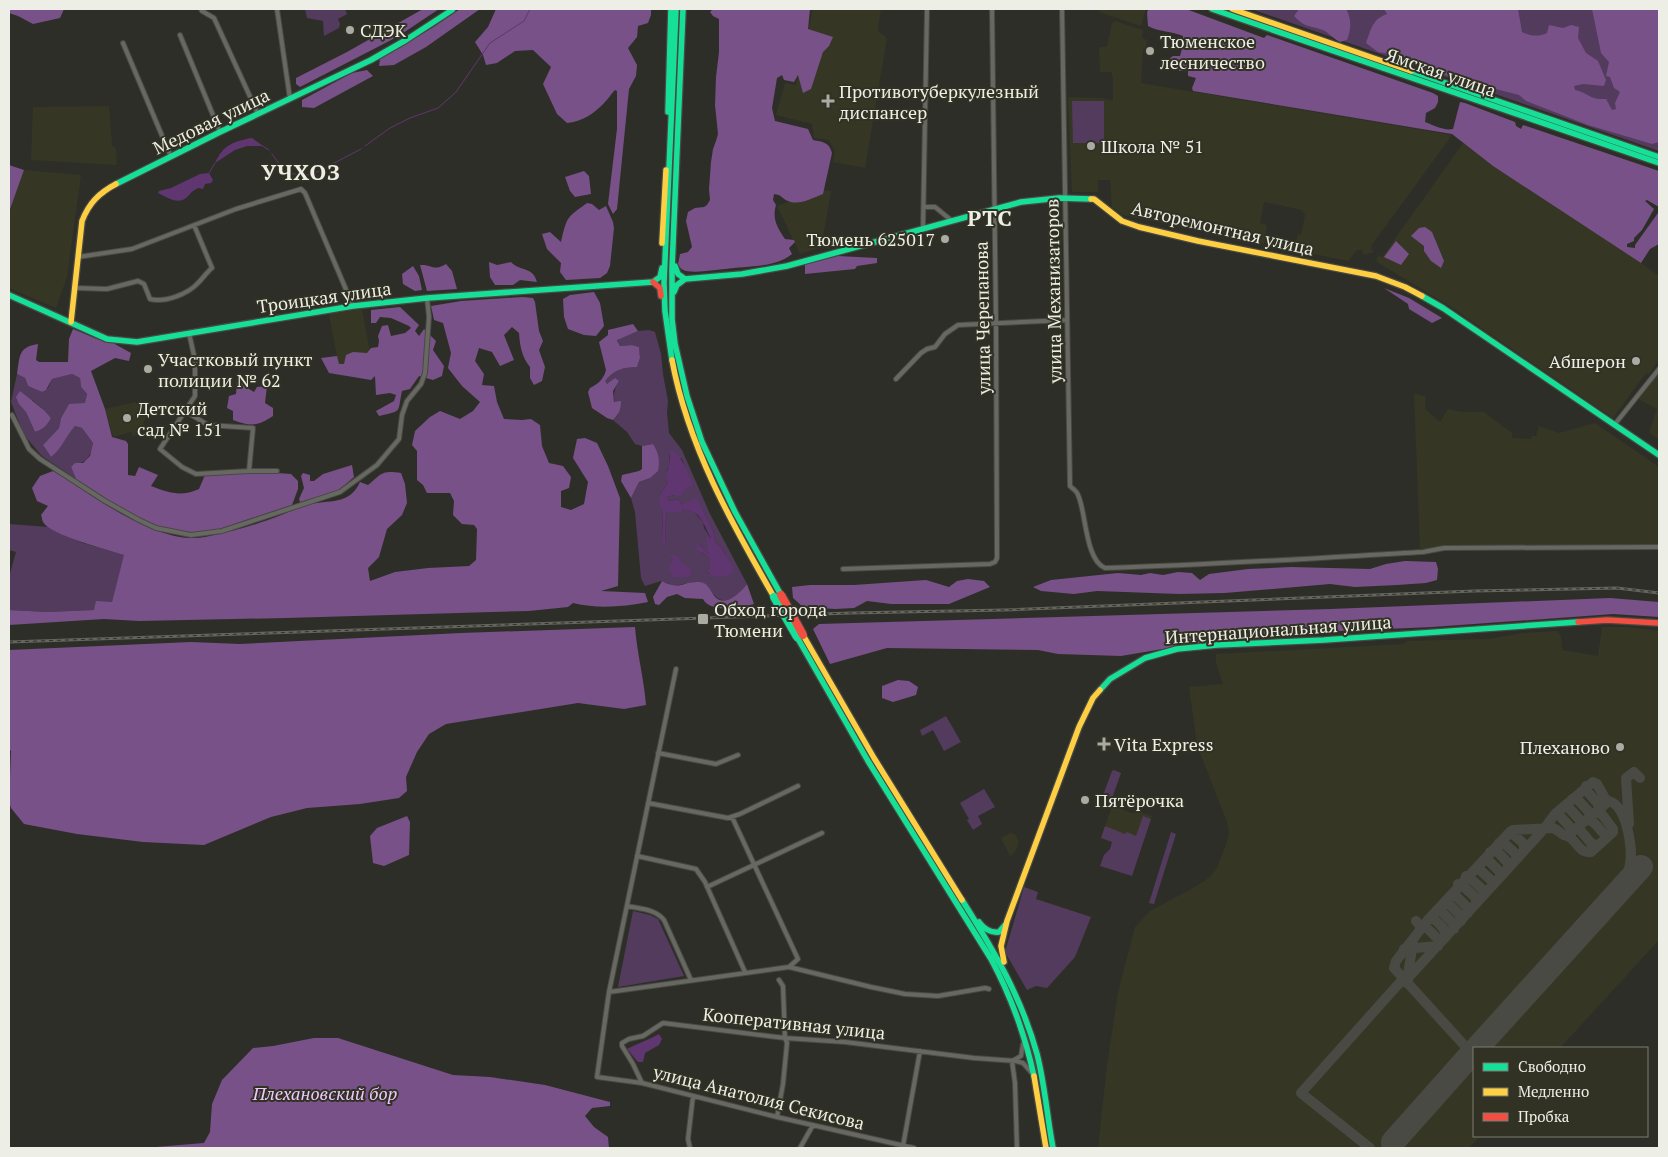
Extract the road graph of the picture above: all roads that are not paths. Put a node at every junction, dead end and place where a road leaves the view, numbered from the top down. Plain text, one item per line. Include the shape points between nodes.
1 (201, 9) edge
2 (277, 9) edge
3 (452, 9) edge
4 (671, 9) edge
5 (676, 9) edge
6 (685, 9) edge
7 (926, 9) edge
8 (992, 9) edge
9 (1062, 9) edge
10 (1212, 9) edge
11 (1232, 9) edge
12 (180, 35) dead end
13 (123, 42) dead end
14 (290, 99) junction
15 (258, 114) junction
16 (670, 127) junction
17 (220, 132) junction
18 (1589, 135) junction
19 (171, 157) junction
20 (1659, 157) edge
21 (669, 158) junction
22 (1659, 164) edge
23 (1064, 198) junction
24 (924, 207) junction
25 (995, 208) junction
26 (674, 216) junction
27 (951, 220) junction
28 (194, 225) junction
29 (923, 228) junction
30 (78, 256) junction
31 (685, 279) junction
32 (653, 282) junction
33 (76, 288) junction
34 (9, 295) edge
35 (427, 298) junction
36 (353, 306) junction
37 (1067, 320) junction
38 (71, 322) junction
39 (996, 324) junction
40 (189, 332) junction
41 (673, 332) junction
42 (669, 344) junction
43 (1659, 369) edge
44 (896, 379) dead end
45 (185, 411) junction
46 (12, 414) dead end
47 (1615, 424) junction
48 (1659, 455) edge
49 (249, 471) junction
50 (277, 471) dead end
51 (1659, 546) edge
52 (843, 569) dead end
53 (778, 596) junction
54 (1659, 623) edge
55 (800, 636) junction
56 (676, 669) dead end
57 (658, 753) junction
58 (738, 755) dead end
59 (798, 786) dead end
60 (648, 803) junction
61 (732, 818) junction
62 (822, 833) dead end
63 (637, 856) junction
64 (754, 864) junction
65 (707, 887) junction
66 (955, 890) junction
67 (627, 906) junction
68 (1007, 921) junction
69 (991, 959) junction
70 (789, 967) junction
71 (745, 972) junction
72 (691, 980) junction
73 (779, 980) dead end
74 (989, 989) dead end
75 (609, 992) junction
76 (1024, 1016) junction
77 (785, 1038) junction
78 (1023, 1044) junction
79 (920, 1051) junction
80 (1012, 1060) junction
81 (1031, 1072) junction
82 (642, 1083) junction
83 (693, 1096) junction
84 (1041, 1113) junction
85 (777, 1117) junction
86 (813, 1125) junction
87 (1041, 1130) junction
88 (903, 1146) junction
89 (690, 1148) edge
90 (800, 1148) edge
91 (914, 1148) edge
92 (1017, 1148) edge
93 (1045, 1148) edge
94 (1053, 1148) edge

1 - 15 street via 214,18
2 - 14 street
3 - 14 main road, Медовая улица via 371,60
4 - 16 main road
5 - 16 main road
6 - 26 main road
7 - 24 street
8 - 25 street, улица Черепанова
9 - 23 street, улица Механизаторов
10 - 18 main road, Ямская улица
11 - 18 main road, Ямская улица
12 - 17 street
13 - 19 street
14 - 15 main road, Медовая улица
15 - 17 main road, Медовая улица
16 - 21 main road
17 - 19 main road, Медовая улица
18 - 20 main road, Ямская улица
18 - 22 main road, Ямская улица
19 - 30 main road, Медовая улица via 96,197 82,221
21 - 32 main road via 665,177 662,268 660,277
21 - 42 main road via 665,294
23 - 25 main road, Авторемонтная улица
23 - 37 street, улица Механизаторов
23 - 47 main road, Авторемонтная улица via 1094,199 1122,221 1154,231 1393,282 1443,308
24 - 27 street via 935,207
24 - 29 street
25 - 27 main road, Авторемонтная улица
25 - 39 street, улица Черепанова
26 - 31 main road via 675,268
26 - 41 main road
27 - 29 main road, Авторемонтная улица
28 - 30 street via 132,249
28 - 33 street via 212,268 198,284 181,294 150,299 144,284 138,280 107,289
28 - 36 street via 236,209 304,190
29 - 31 main road, Авторемонтная улица via 765,271
30 - 33 main road, Медовая улица
31 - 41 main road via 675,288
32 - 35 main road, Троицкая улица
32 - 42 main road via 661,292 662,317
33 - 38 main road, Медовая улица
34 - 38 main road, Троицкая улица
35 - 36 main road, Троицкая улица
35 - 46 street via 425,373 421,384 407,401 402,415 402,432 393,447 377,465 340,492 222,531 203,535 173,533 124,513 40,459 29,449
36 - 40 main road, Троицкая улица
37 - 39 street
37 - 51 street, улица Механизаторов via 1070,486 1079,496 1097,562 1105,568 1262,562 1444,548
38 - 40 main road, Троицкая улица via 116,341 137,342
39 - 44 street via 958,325 935,347 921,353
39 - 52 street, улица Черепанова via 995,562
40 - 45 street via 195,360 195,396
41 - 53 main road via 687,396 702,442
42 - 53 main road via 680,397 696,445 729,515
43 - 47 street
45 - 49 street via 215,427 253,428
45 - 49 street via 160,449 196,474
47 - 48 main road, Авторемонтная улица
49 - 50 street
53 - 55 main road, bridge
54 - 68 main road, Интернациональная улица via 1607,620 1217,645 1177,649 1145,658 1110,679 1086,711
55 - 66 main road
55 - 69 main road via 889,795
56 - 57 street
57 - 58 street via 716,764
57 - 60 street
59 - 61 street
60 - 61 street
60 - 63 street
61 - 64 street
62 - 64 street
63 - 65 street via 696,869
63 - 67 street
64 - 65 street
64 - 70 street via 798,959
65 - 71 street
66 - 68 main road via 987,930 999,932
66 - 76 main road via 1004,969
67 - 72 street via 659,914
67 - 75 street
68 - 76 main road, Интернациональная улица via 1000,952 1019,994
69 - 78 street
69 - 84 main road via 1005,984 1018,1019
70 - 71 street
70 - 74 street via 905,994 938,996
71 - 72 street
72 - 75 street
73 - 77 street via 783,986
75 - 82 street, улица Анатолия Секисова via 597,1077
76 - 94 main road via 1044,1086
77 - 79 street, Кооперативная улица
77 - 82 street, Кооперативная улица via 662,1023 643,1036 622,1043
77 - 85 street via 783,1084
78 - 80 street via 1021,1056
78 - 81 street
79 - 80 street, Кооперативная улица
79 - 88 street
80 - 81 street via 1023,1063
80 - 92 street
81 - 87 street
82 - 83 street, улица Анатолия Секисова
83 - 85 street, улица Анатолия Секисова
83 - 89 street via 688,1139
84 - 87 street
84 - 93 main road
85 - 86 street, улица Анатолия Секисова
86 - 88 street, улица Анатолия Секисова
86 - 90 street
87 - 93 street
88 - 91 street, улица Анатолия Секисова

